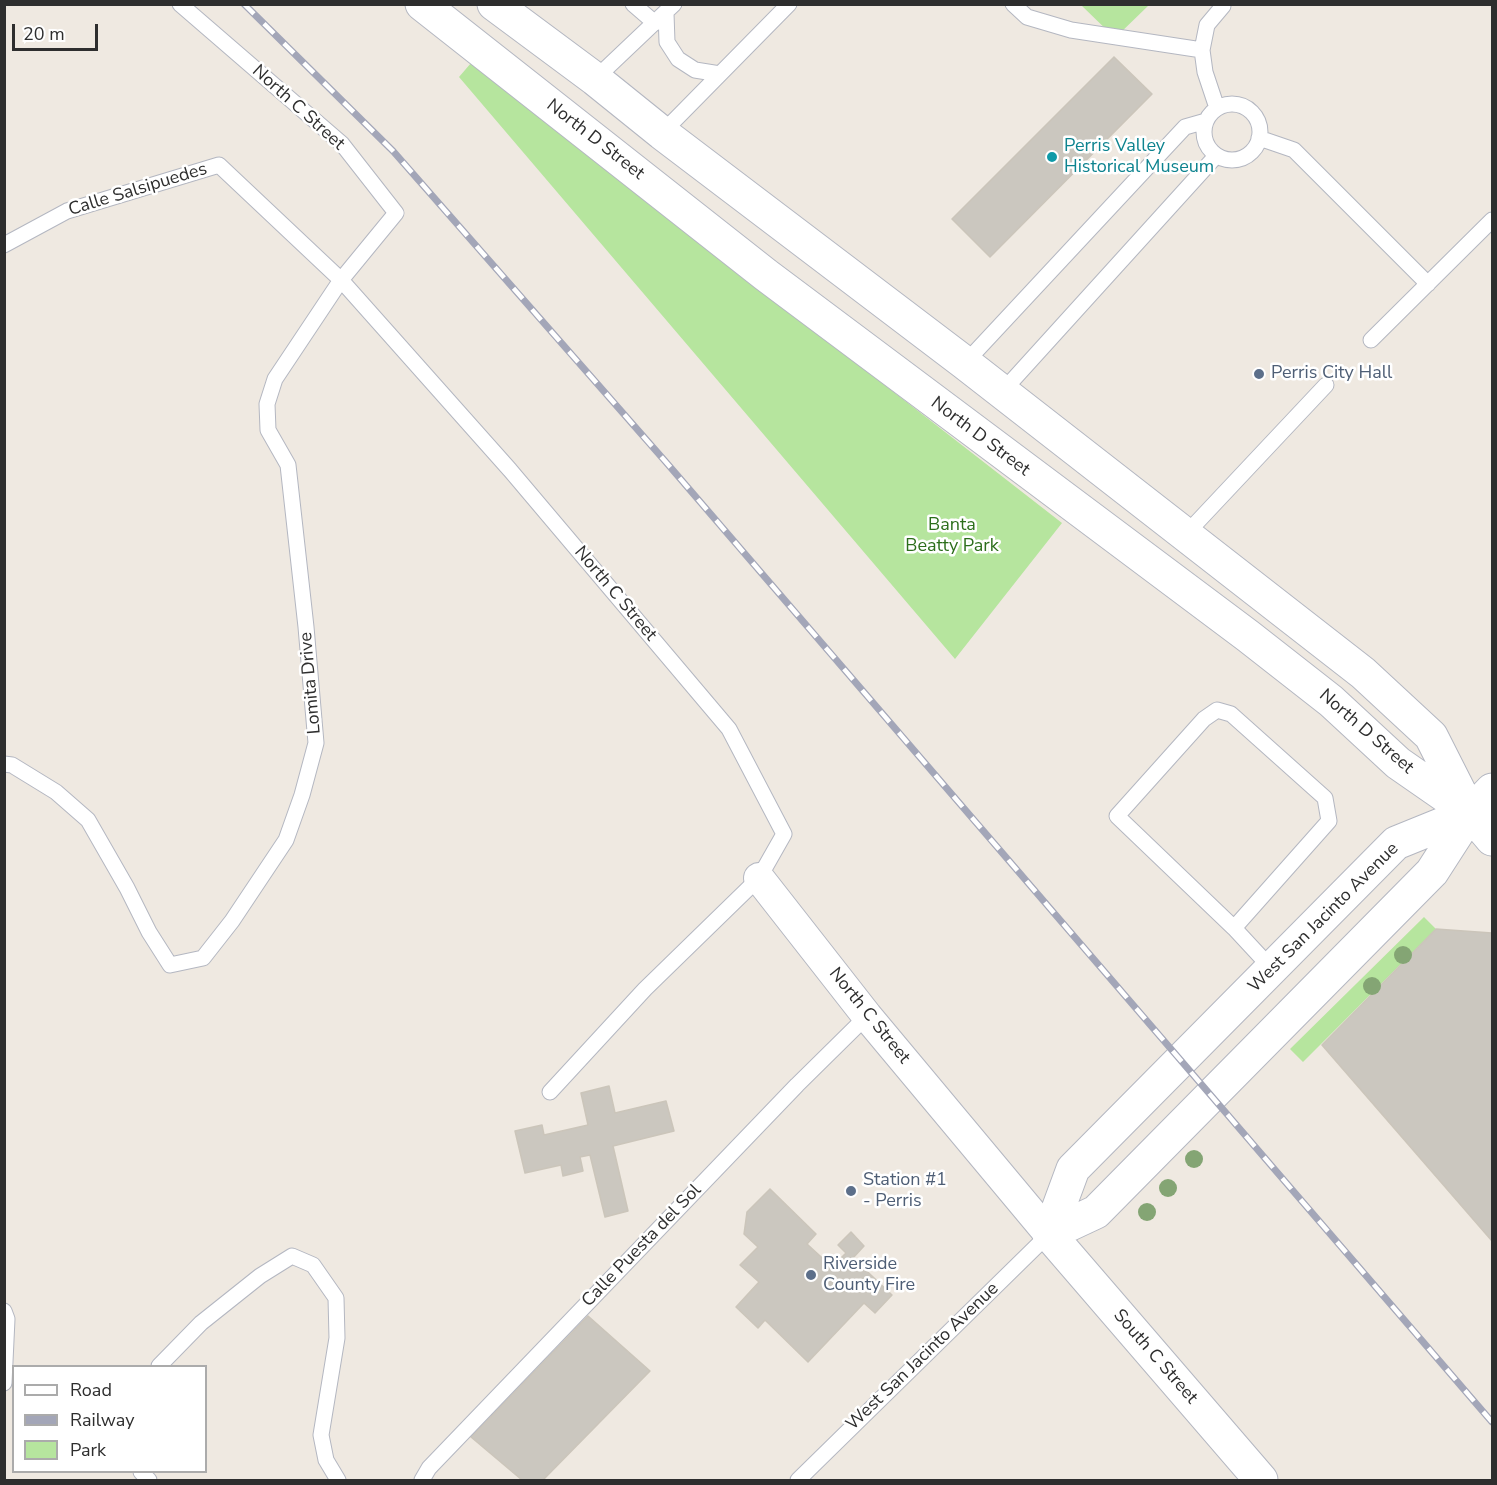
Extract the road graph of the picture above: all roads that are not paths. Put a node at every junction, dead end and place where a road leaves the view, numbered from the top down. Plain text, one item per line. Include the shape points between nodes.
1 (180, 4) edge
2 (422, 4) edge
3 (494, 4) edge
4 (633, 4) edge
5 (789, 4) edge
6 (1013, 4) edge
7 (1223, 6) dead end
8 (665, 14) edge
9 (1202, 50) junction
10 (720, 74) junction
11 (595, 79) junction
12 (1218, 108) junction
13 (1206, 122) junction
14 (662, 133) junction
15 (1259, 138) junction
16 (1216, 156) junction
17 (1492, 220) edge
18 (4, 246) edge
19 (341, 280) junction
20 (1428, 284) junction
21 (1371, 340) dead end
22 (965, 363) junction
23 (1326, 386) dead end
24 (1002, 392) junction
25 (952, 416) junction
26 (1185, 535) junction
27 (4, 764) edge
28 (1492, 790) edge
29 (1470, 813) junction
30 (1492, 839) edge
31 (759, 878) junction
32 (1233, 928) junction
33 (1272, 969) junction
34 (867, 1016) junction
35 (549, 1092) dead end
36 (1049, 1234) junction
37 (4, 1311) edge
38 (160, 1365) edge
39 (4, 1383) edge
40 (338, 1480) edge
41 (422, 1480) edge
42 (798, 1480) edge
43 (1261, 1480) edge

1 - 19 lane, North C Street via 342,144 396,213
2 - 25 main road, North D Street
3 - 11 main road, North D Street
4 - 8 lane
5 - 10 lane
6 - 9 lane via 1027,17 1071,30
7 - 9 lane via 1207,25
8 - 10 lane via 667,42 678,59 695,70
8 - 11 lane
9 - 12 lane
10 - 14 lane
11 - 14 main road, North D Street
12 - 13 lane
12 - 15 lane via 1236,104 1252,112 1260,129
13 - 16 lane via 1205,140
13 - 22 lane via 1185,127
14 - 22 main road, North D Street
15 - 16 lane via 1250,154 1242,158
15 - 20 lane via 1294,150
16 - 24 lane
17 - 20 lane
18 - 19 lane, Calle Salsipuedes via 67,211 219,165
19 - 27 lane, Lomita Drive via 275,379 267,404 268,430 288,465 316,743 286,840 203,958 170,966 88,820 56,792
19 - 31 lane, North C Street via 510,470 729,729 784,834
20 - 21 lane
22 - 24 main road, North D Street
22 - 25 main road
23 - 26 lane
24 - 25 main road
24 - 26 main road, North D Street
25 - 29 main road, North D Street via 1248,636 1331,701 1398,763
26 - 29 main road, North D Street via 1363,673 1431,736
28 - 29 main road
29 - 30 main road
29 - 33 main road, West San Jacinto Avenue via 1396,843
29 - 36 main road, West San Jacinto Avenue via 1432,872 1096,1212
31 - 34 street, North C Street
31 - 35 lane via 645,989
32 - 32 lane via 1329,821 1325,798 1231,714 1217,710 1204,719 1117,816
32 - 33 lane
33 - 36 main road, West San Jacinto Avenue via 1073,1169
34 - 36 street, North C Street
34 - 41 lane, Calle Puesta del Sol
36 - 42 lane, West San Jacinto Avenue
36 - 43 main road, South C Street
37 - 39 lane
38 - 40 lane via 201,1323 260,1276 292,1256 313,1265 336,1298 337,1338 321,1435 326,1460

